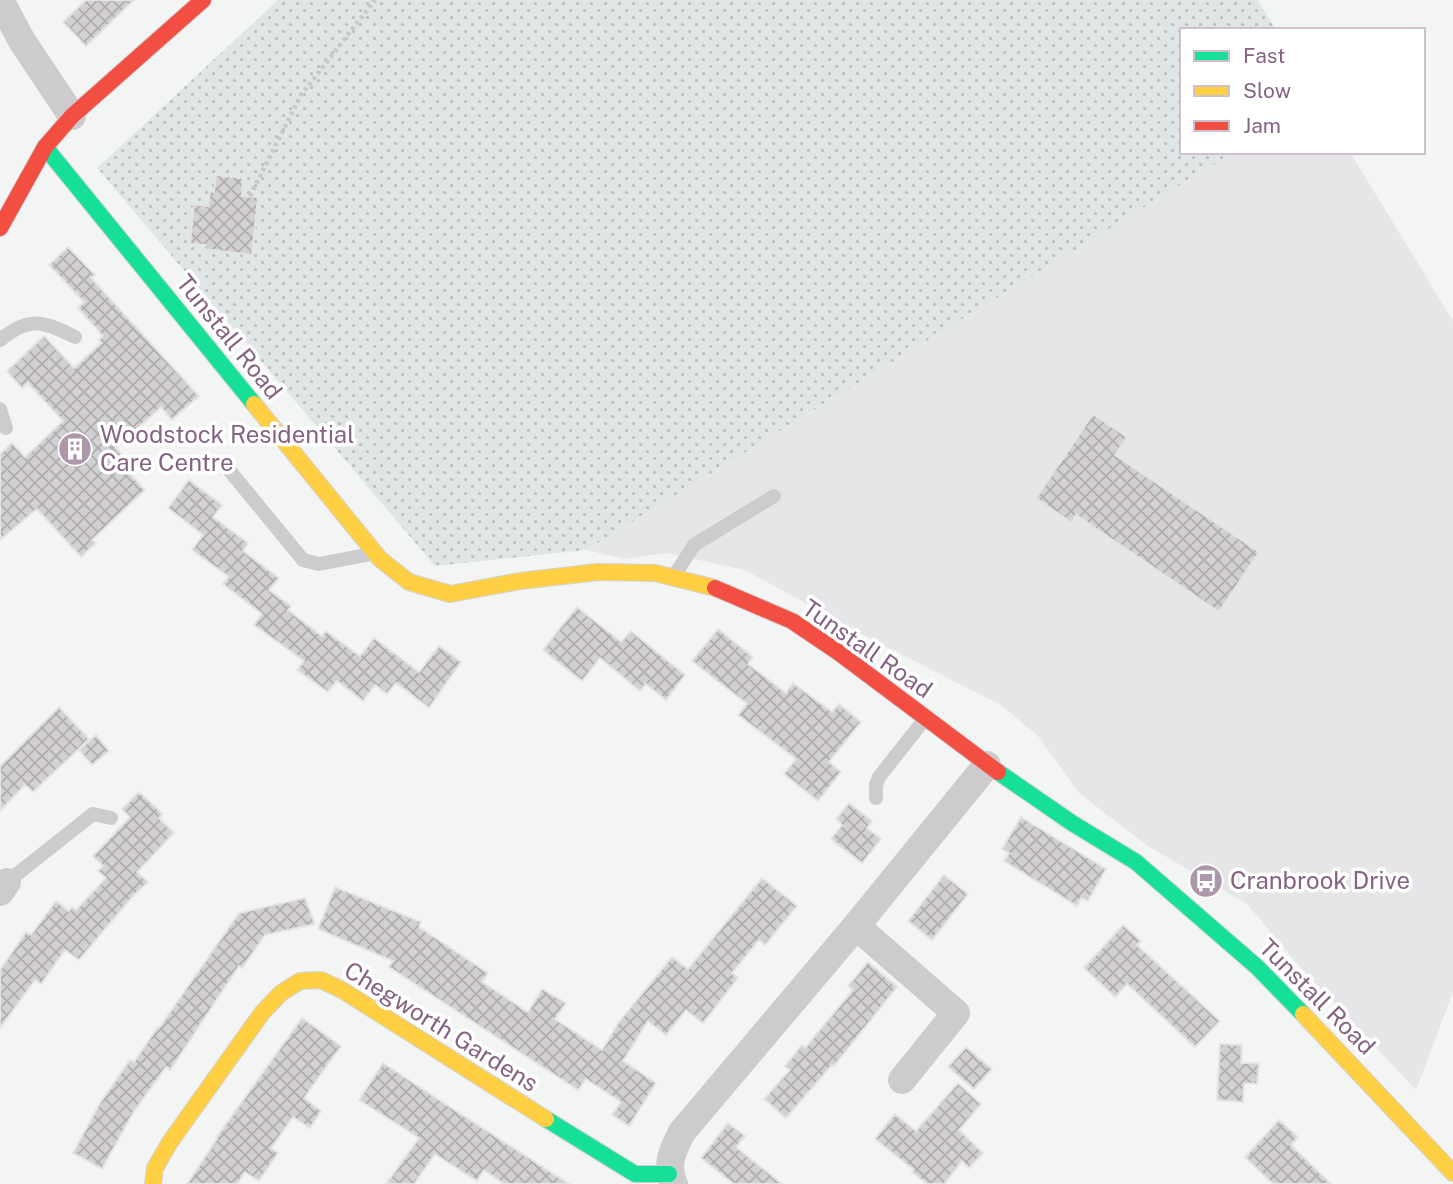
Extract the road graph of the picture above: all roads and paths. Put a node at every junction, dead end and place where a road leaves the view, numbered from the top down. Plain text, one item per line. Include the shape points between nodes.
1 (0, 0) edge
2 (203, 0) edge
3 (375, 0) edge
4 (72, 116) junction
5 (45, 147) junction
6 (250, 196) dead end
7 (0, 228) edge
8 (75, 337) dead end
9 (0, 340) edge
10 (0, 409) edge
11 (6, 428) dead end
12 (225, 465) dead end
13 (774, 496) dead end
14 (376, 553) junction
15 (673, 577) junction
16 (925, 718) junction
17 (987, 765) junction
18 (876, 798) dead end
19 (111, 818) dead end
20 (4, 887) edge
21 (856, 926) junction
22 (902, 1080) dead end
23 (1453, 1173) edge
24 (672, 1179) edge
25 (153, 1184) edge

1 - 4 street
2 - 4 street
3 - 6 path via 301,96
4 - 5 street
5 - 7 street
5 - 14 street, Tunstall Road
8 - 9 lane via 34,322 16,327
10 - 11 lane
12 - 14 lane via 303,560 318,564
13 - 15 lane via 694,545
14 - 15 street, Tunstall Road via 409,582 450,594 597,572
15 - 16 street, Tunstall Road via 741,597 792,621
16 - 17 street, Tunstall Road
16 - 18 lane via 879,777
17 - 21 street
17 - 23 street, Tunstall Road via 1136,862 1194,911 1257,967
19 - 20 lane via 93,814
21 - 22 street via 956,1013
21 - 24 street via 682,1132 672,1150
24 - 25 street, Chegworth Gardens via 635,1174 353,996 321,981 300,981 262,1013 170,1142 155,1168

